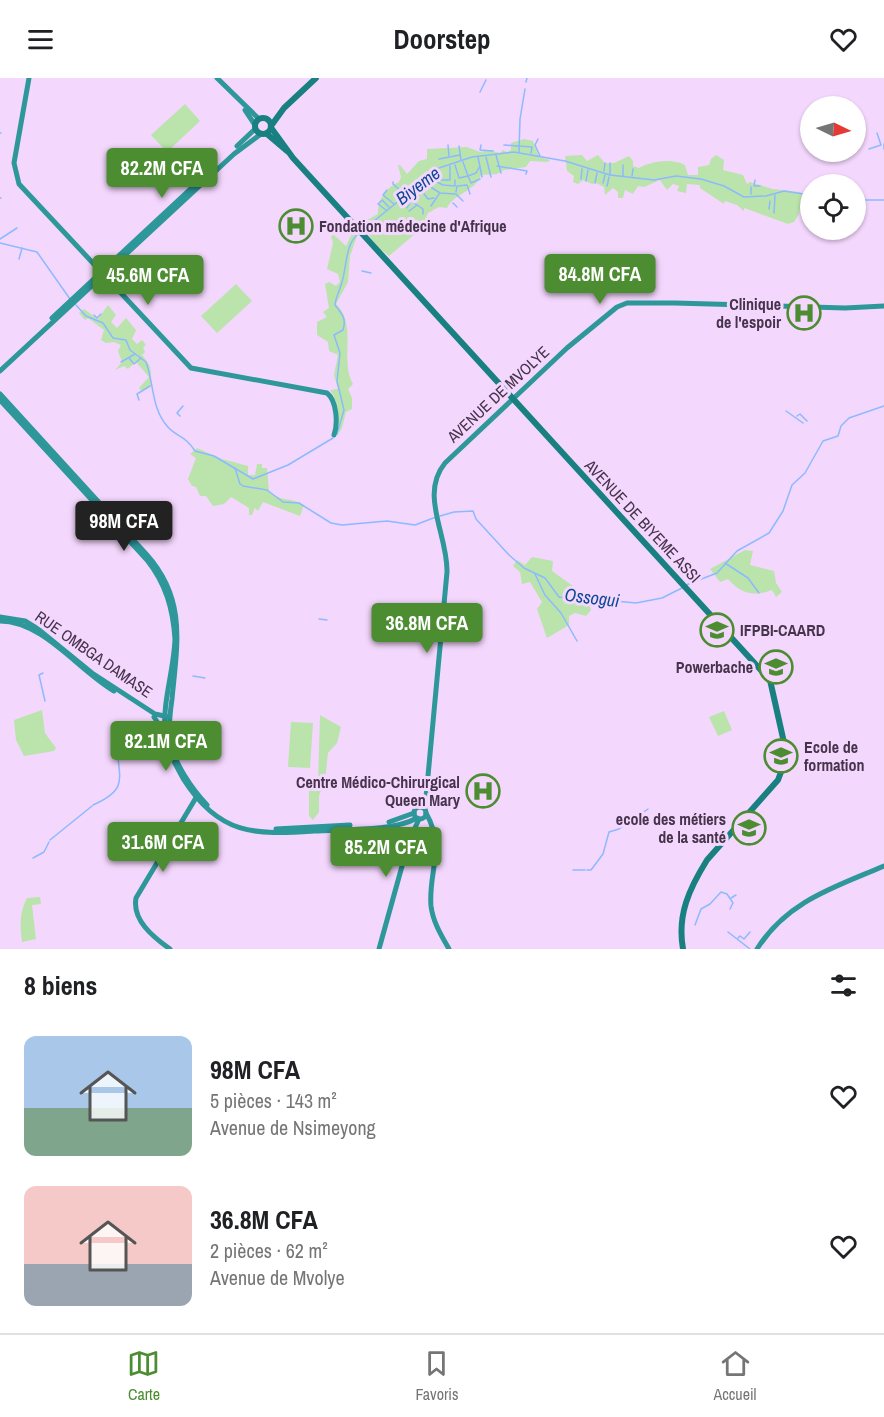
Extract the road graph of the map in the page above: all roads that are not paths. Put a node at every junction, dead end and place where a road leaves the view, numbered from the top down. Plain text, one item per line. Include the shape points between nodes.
1 (29, 78) edge
2 (217, 78) edge
3 (316, 78) edge
4 (263, 127) junction
5 (102, 274) junction
6 (884, 306) edge
7 (0, 366) edge
8 (0, 371) edge
9 (0, 393) edge
10 (0, 400) edge
11 (513, 400) junction
12 (334, 435) dead end
13 (0, 619) edge
14 (167, 707) junction
15 (154, 716) junction
16 (168, 720) junction
17 (165, 735) junction
18 (197, 796) junction
19 (420, 814) junction
20 (884, 866) edge
21 (170, 949) edge
22 (379, 949) edge
23 (449, 949) edge
24 (683, 949) edge
25 (757, 949) edge

1 - 5 main road via 14,163 16,179
2 - 4 main road, AVENUE DE BIYEME ASSI
3 - 4 main road
4 - 5 main road
4 - 11 main road, AVENUE DE BIYEME ASSI
5 - 7 main road
5 - 8 main road
5 - 12 main road via 191,368 329,394 336,423
6 - 11 main road, AVENUE DE MVOLYE via 627,303 605,316
9 - 16 main road via 165,578 179,638
10 - 14 main road via 161,580 171,608 175,639
11 - 19 main road, AVENUE DE MVOLYE via 439,470 433,491 446,551 446,580
11 - 24 main road, AVENUE DE BIYEME ASSI via 768,677 787,756 777,780 706,860 692,885 681,918
13 - 15 main road, RUE OMBGA DAMASE via 17,619 38,628 92,673
14 - 15 main road
14 - 16 main road
15 - 16 main road, RUE OMBGA DAMASE
15 - 17 main road
16 - 17 main road
16 - 18 main road via 173,752
17 - 18 main road via 171,757
18 - 19 main road via 224,818 263,830 388,823
18 - 21 main road via 136,898 136,912 147,930
19 - 22 main road, AVENUE DE MVOLYE
19 - 23 main road via 432,831 436,866 431,906
20 - 25 main road via 805,900 778,922

